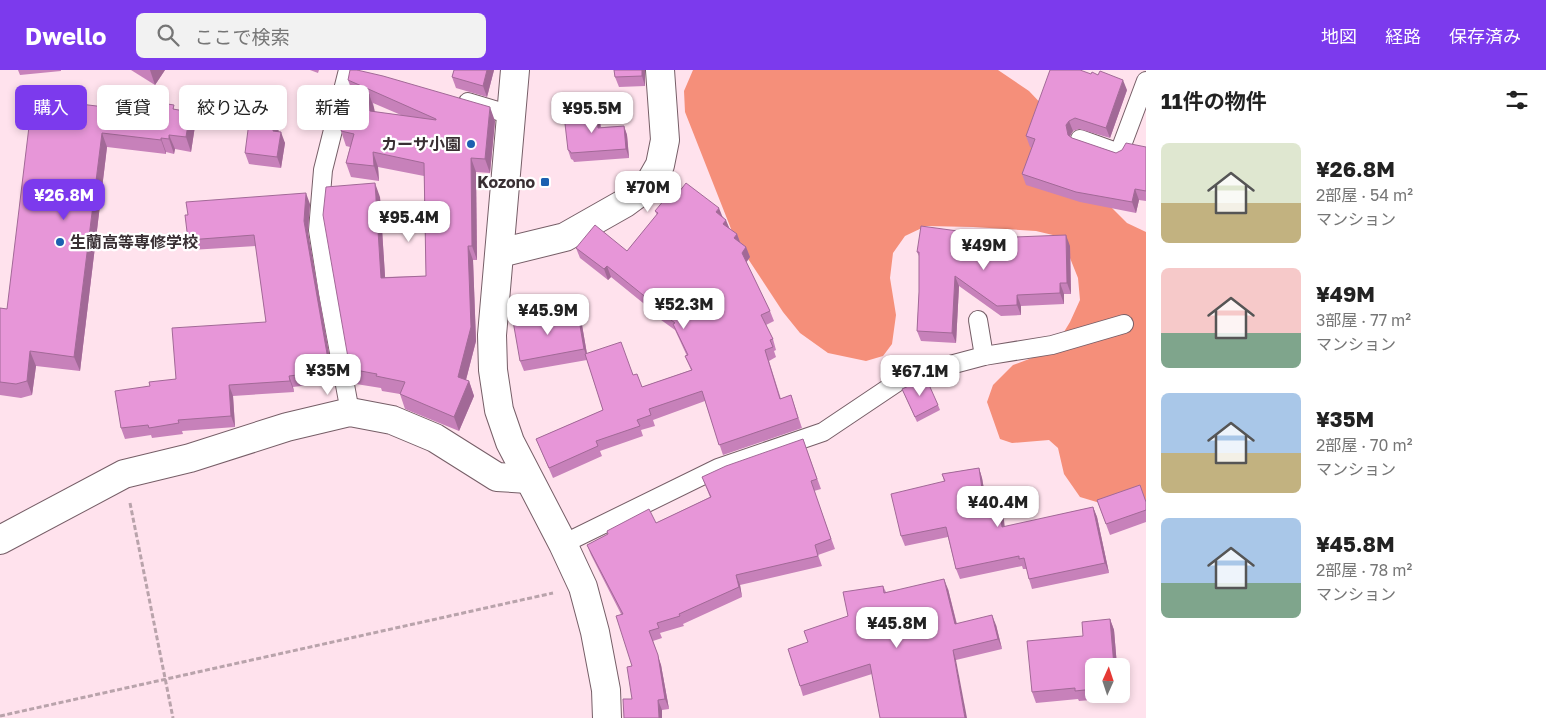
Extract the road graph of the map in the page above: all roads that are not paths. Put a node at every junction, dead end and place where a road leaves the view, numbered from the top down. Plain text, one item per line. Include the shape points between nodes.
1 (348, 70) edge
2 (515, 70) edge
3 (660, 70) edge
4 (1134, 70) edge
5 (1146, 73) edge
6 (1146, 80) edge
7 (454, 98) edge
8 (511, 115) junction
9 (1080, 138) dead end
10 (500, 252) junction
11 (978, 320) dead end
12 (1124, 324) dead end
13 (984, 356) junction
14 (350, 412) junction
15 (528, 479) junction
16 (0, 540) edge
17 (563, 544) junction
18 (607, 718) edge

1 - 14 lane via 323,170 318,230
2 - 8 street
3 - 10 street via 665,140 660,165 648,186 565,237
4 - 5 lane
6 - 9 lane via 1119,153
7 - 8 lane
8 - 10 street
10 - 15 street via 492,335 493,370 499,410
11 - 13 lane
12 - 13 lane via 1052,345
13 - 17 lane via 905,376 823,432 718,468
14 - 15 street via 392,420 435,438 497,477
14 - 16 street via 124,474
15 - 17 street
17 - 18 street via 583,587 595,632 606,690

